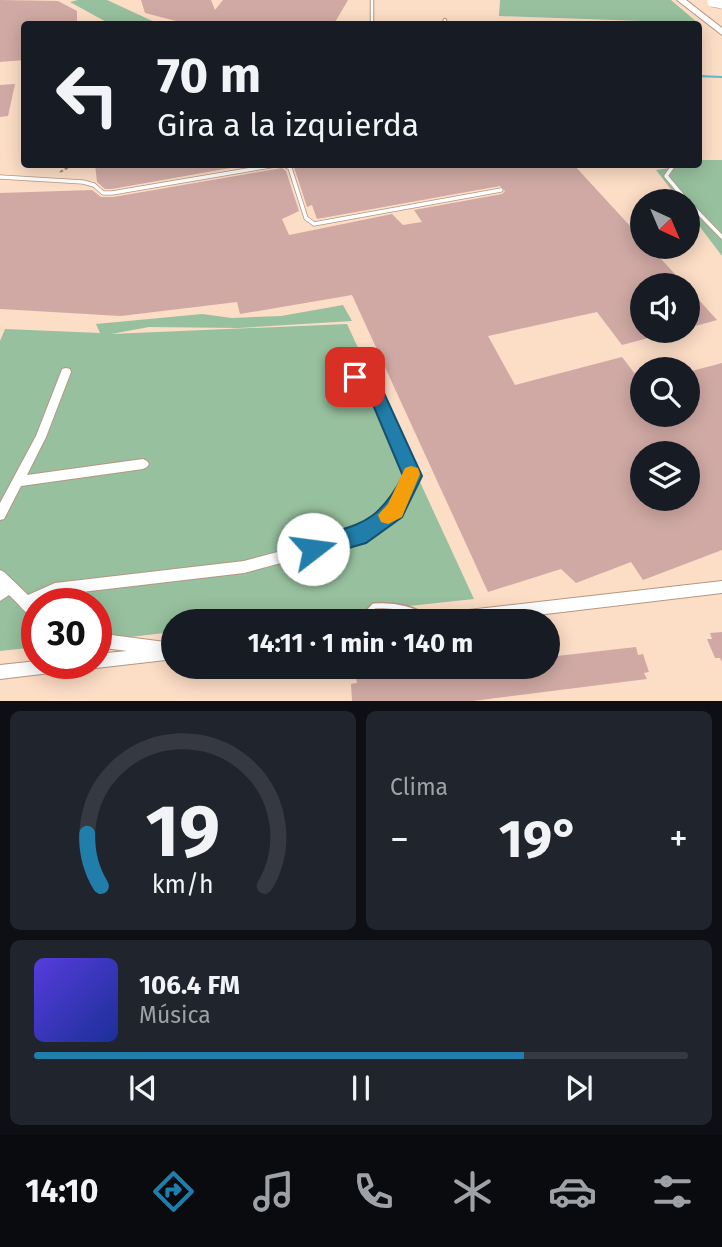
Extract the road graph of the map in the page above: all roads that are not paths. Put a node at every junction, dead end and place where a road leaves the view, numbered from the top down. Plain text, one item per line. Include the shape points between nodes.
1 (372, 0) edge
2 (681, 0) edge
3 (712, 2) edge
4 (722, 4) edge
5 (372, 21) edge
6 (722, 32) edge
7 (260, 168) edge
8 (290, 168) edge
9 (672, 168) edge
10 (0, 177) edge
11 (676, 189) edge
12 (501, 190) dead end
13 (700, 215) edge
14 (722, 237) edge
15 (66, 372) dead end
16 (355, 377) dead end
17 (143, 464) dead end
18 (20, 481) junction
19 (0, 515) edge
20 (3, 586) edge
21 (722, 587) edge
22 (64, 588) edge
23 (21, 600) edge
24 (371, 609) edge
25 (414, 609) edge
26 (536, 609) edge
27 (112, 642) edge
28 (161, 649) edge
29 (161, 653) edge
30 (112, 659) edge
31 (21, 669) edge
32 (0, 672) edge

1 - 5 lane
2 - 6 highway
3 - 4 main road, bridge
7 - 10 lane via 113,193 83,182
8 - 12 lane via 306,218 314,225
9 - 11 lane via 666,176
13 - 14 lane
15 - 18 street
16 - 22 street via 372,384 412,476 395,510 359,536 244,567
17 - 18 street
18 - 19 street
20 - 23 street
21 - 26 street
24 - 25 lane via 393,604
27 - 28 street
29 - 30 street
31 - 32 street

